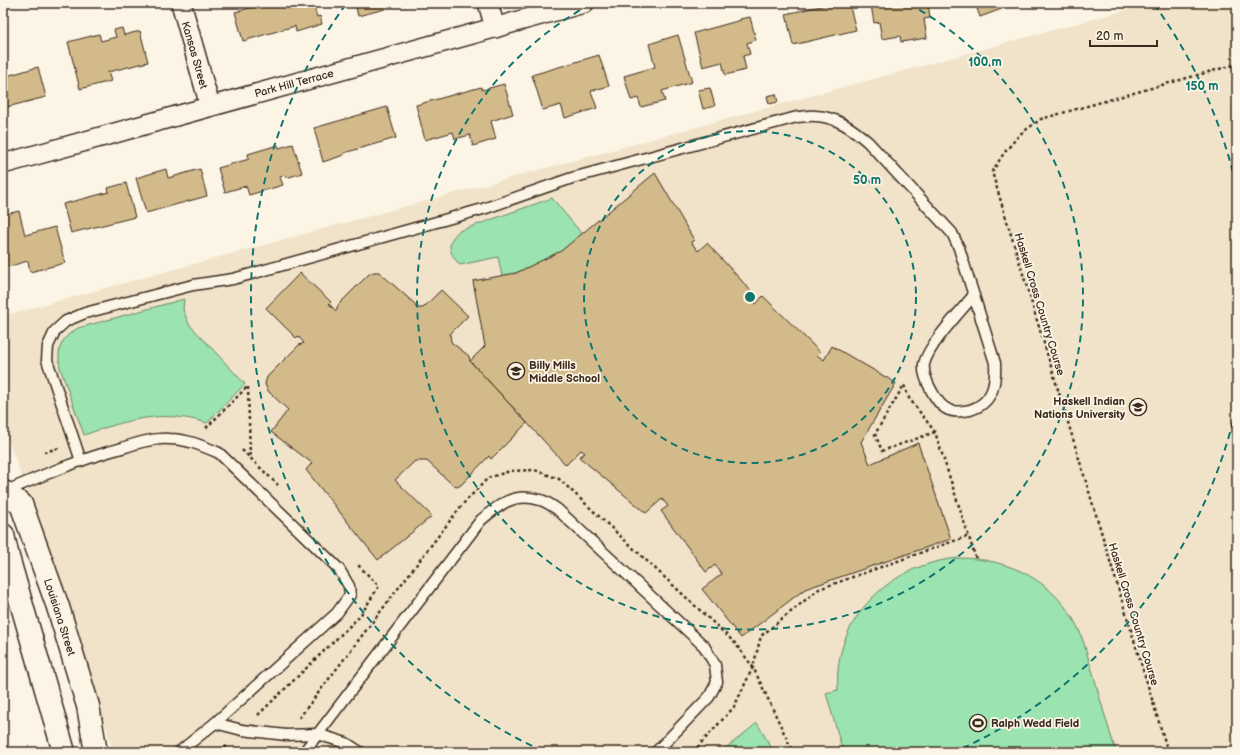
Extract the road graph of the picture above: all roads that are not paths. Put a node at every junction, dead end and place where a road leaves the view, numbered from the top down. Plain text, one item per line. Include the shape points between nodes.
1 (181, 3) edge
2 (488, 3) edge
3 (584, 3) edge
4 (495, 28) junction
5 (210, 106) junction
6 (3, 164) edge
7 (974, 295) junction
8 (81, 461) junction
9 (3, 492) edge
10 (3, 535) edge
11 (215, 723) junction
12 (317, 734) junction
13 (64, 752) edge
14 (96, 752) edge
15 (179, 752) edge
16 (304, 752) edge
17 (360, 752) edge
18 (656, 752) edge

1 - 5 street, Kansas Street
2 - 4 street
3 - 4 street, Park Hill Terrace
4 - 5 street, Park Hill Terrace
5 - 6 street, Park Hill Terrace
7 - 7 lane via 995,363 996,380 989,397 978,407 963,412 948,410 937,399 927,382 924,365 931,348
7 - 8 lane via 952,233 868,142 837,120 816,116 797,117 572,178 483,209 240,277 193,285 85,313 66,321 55,332 48,346 47,360
8 - 9 lane
8 - 11 lane via 149,440 170,438 196,443 219,454 339,569 349,586 350,596 337,613
9 - 14 main road, Louisiana Street via 21,504 58,607 88,706
10 - 13 main road
11 - 12 lane via 242,730 286,735
11 - 15 lane
12 - 16 lane
12 - 17 lane
12 - 18 lane via 481,520 500,504 521,497 541,500 557,509 704,646 716,665 717,682 709,697

